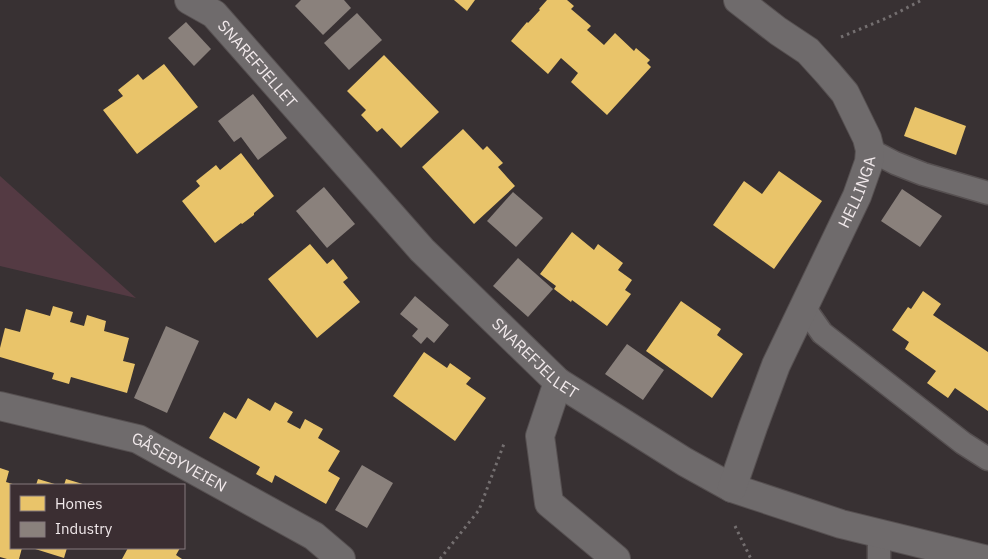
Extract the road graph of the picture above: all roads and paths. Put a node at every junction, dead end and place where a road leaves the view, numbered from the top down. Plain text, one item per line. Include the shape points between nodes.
1 (190, 0) edge
2 (738, 0) edge
3 (922, 0) edge
4 (808, 51) junction
5 (870, 150) junction
6 (988, 193) edge
7 (803, 306) junction
8 (558, 382) junction
9 (0, 406) edge
10 (505, 439) dead end
11 (988, 459) edge
12 (732, 488) junction
13 (879, 546) edge
14 (341, 559) edge
15 (440, 559) edge
16 (616, 559) edge
17 (984, 559) edge

1 - 8 street, SNAREFJELLET via 214,14 422,250
2 - 4 street, HELLINGA
3 - 4 path
4 - 5 street, HELLINGA via 845,93
5 - 6 lane via 923,174
5 - 7 street, HELLINGA via 857,196
7 - 11 lane via 822,333
7 - 12 street, HELLINGA via 776,364
8 - 12 street, SNAREFJELLET
8 - 16 street via 540,436 549,503
9 - 14 street, GÅSEBYVEIEN via 138,439 314,536
10 - 15 path via 479,510
12 - 13 street, SNAREFJELLET via 841,524
13 - 17 street, SNAREFJELLET

